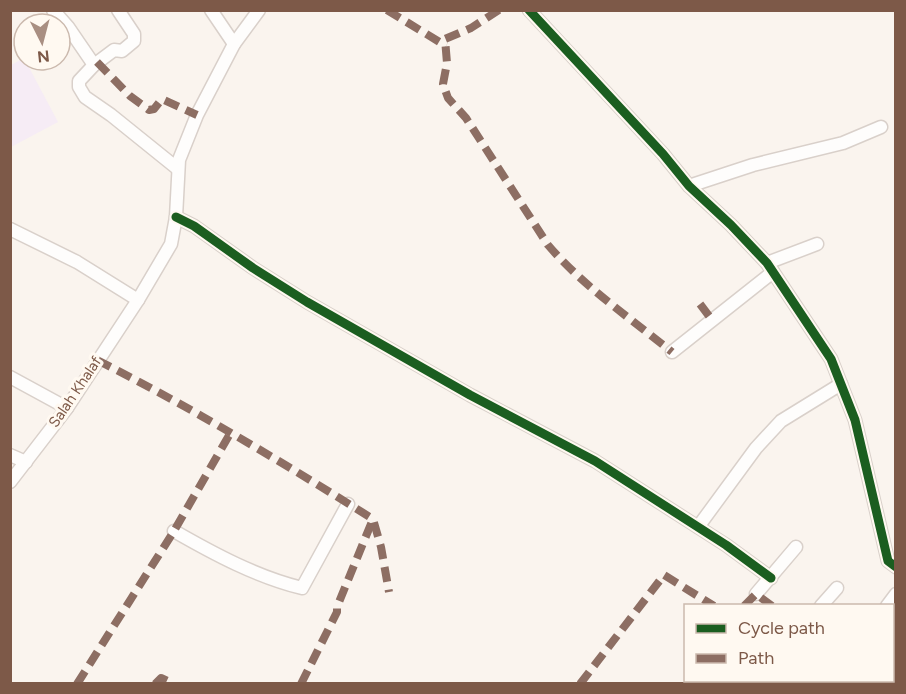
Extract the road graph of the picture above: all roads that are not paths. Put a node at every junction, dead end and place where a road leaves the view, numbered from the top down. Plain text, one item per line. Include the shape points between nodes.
1 (53, 10) edge
2 (118, 10) edge
3 (211, 10) edge
4 (259, 10) edge
5 (529, 10) edge
6 (234, 44) junction
7 (94, 65) junction
8 (881, 127) dead end
9 (178, 169) junction
10 (689, 186) junction
11 (177, 217) junction
12 (10, 229) edge
13 (817, 244) dead end
14 (770, 267) junction
15 (138, 300) junction
16 (672, 352) dead end
17 (10, 377) edge
18 (841, 384) junction
19 (67, 408) junction
20 (10, 455) edge
21 (26, 462) junction
22 (10, 482) edge
23 (348, 504) dead end
24 (698, 527) junction
25 (174, 531) dead end
26 (796, 547) dead end
27 (896, 567) edge
28 (771, 578) junction
29 (837, 588) dead end
30 (756, 594) dead end
31 (823, 604) edge

1 - 7 street
2 - 7 street via 134,34 134,41
3 - 6 street
4 - 6 street, Salah Khalaf
5 - 10 street
6 - 9 street, Salah Khalaf via 197,115
7 - 9 street via 79,81 85,97
8 - 10 street via 843,143 753,165
9 - 11 street, Salah Khalaf
10 - 14 street
11 - 15 street, Salah Khalaf via 171,244
11 - 24 street via 307,302 595,461
12 - 15 street via 78,262
13 - 14 street
14 - 16 street
14 - 18 street via 831,359
15 - 19 street, Salah Khalaf
17 - 19 street
18 - 24 street via 781,421 756,447
18 - 27 street via 855,420 888,561
19 - 21 street, Salah Khalaf
20 - 21 street
21 - 22 street, Salah Khalaf
23 - 25 street via 302,588 210,552
24 - 28 street
26 - 28 street
28 - 30 street
29 - 31 street

